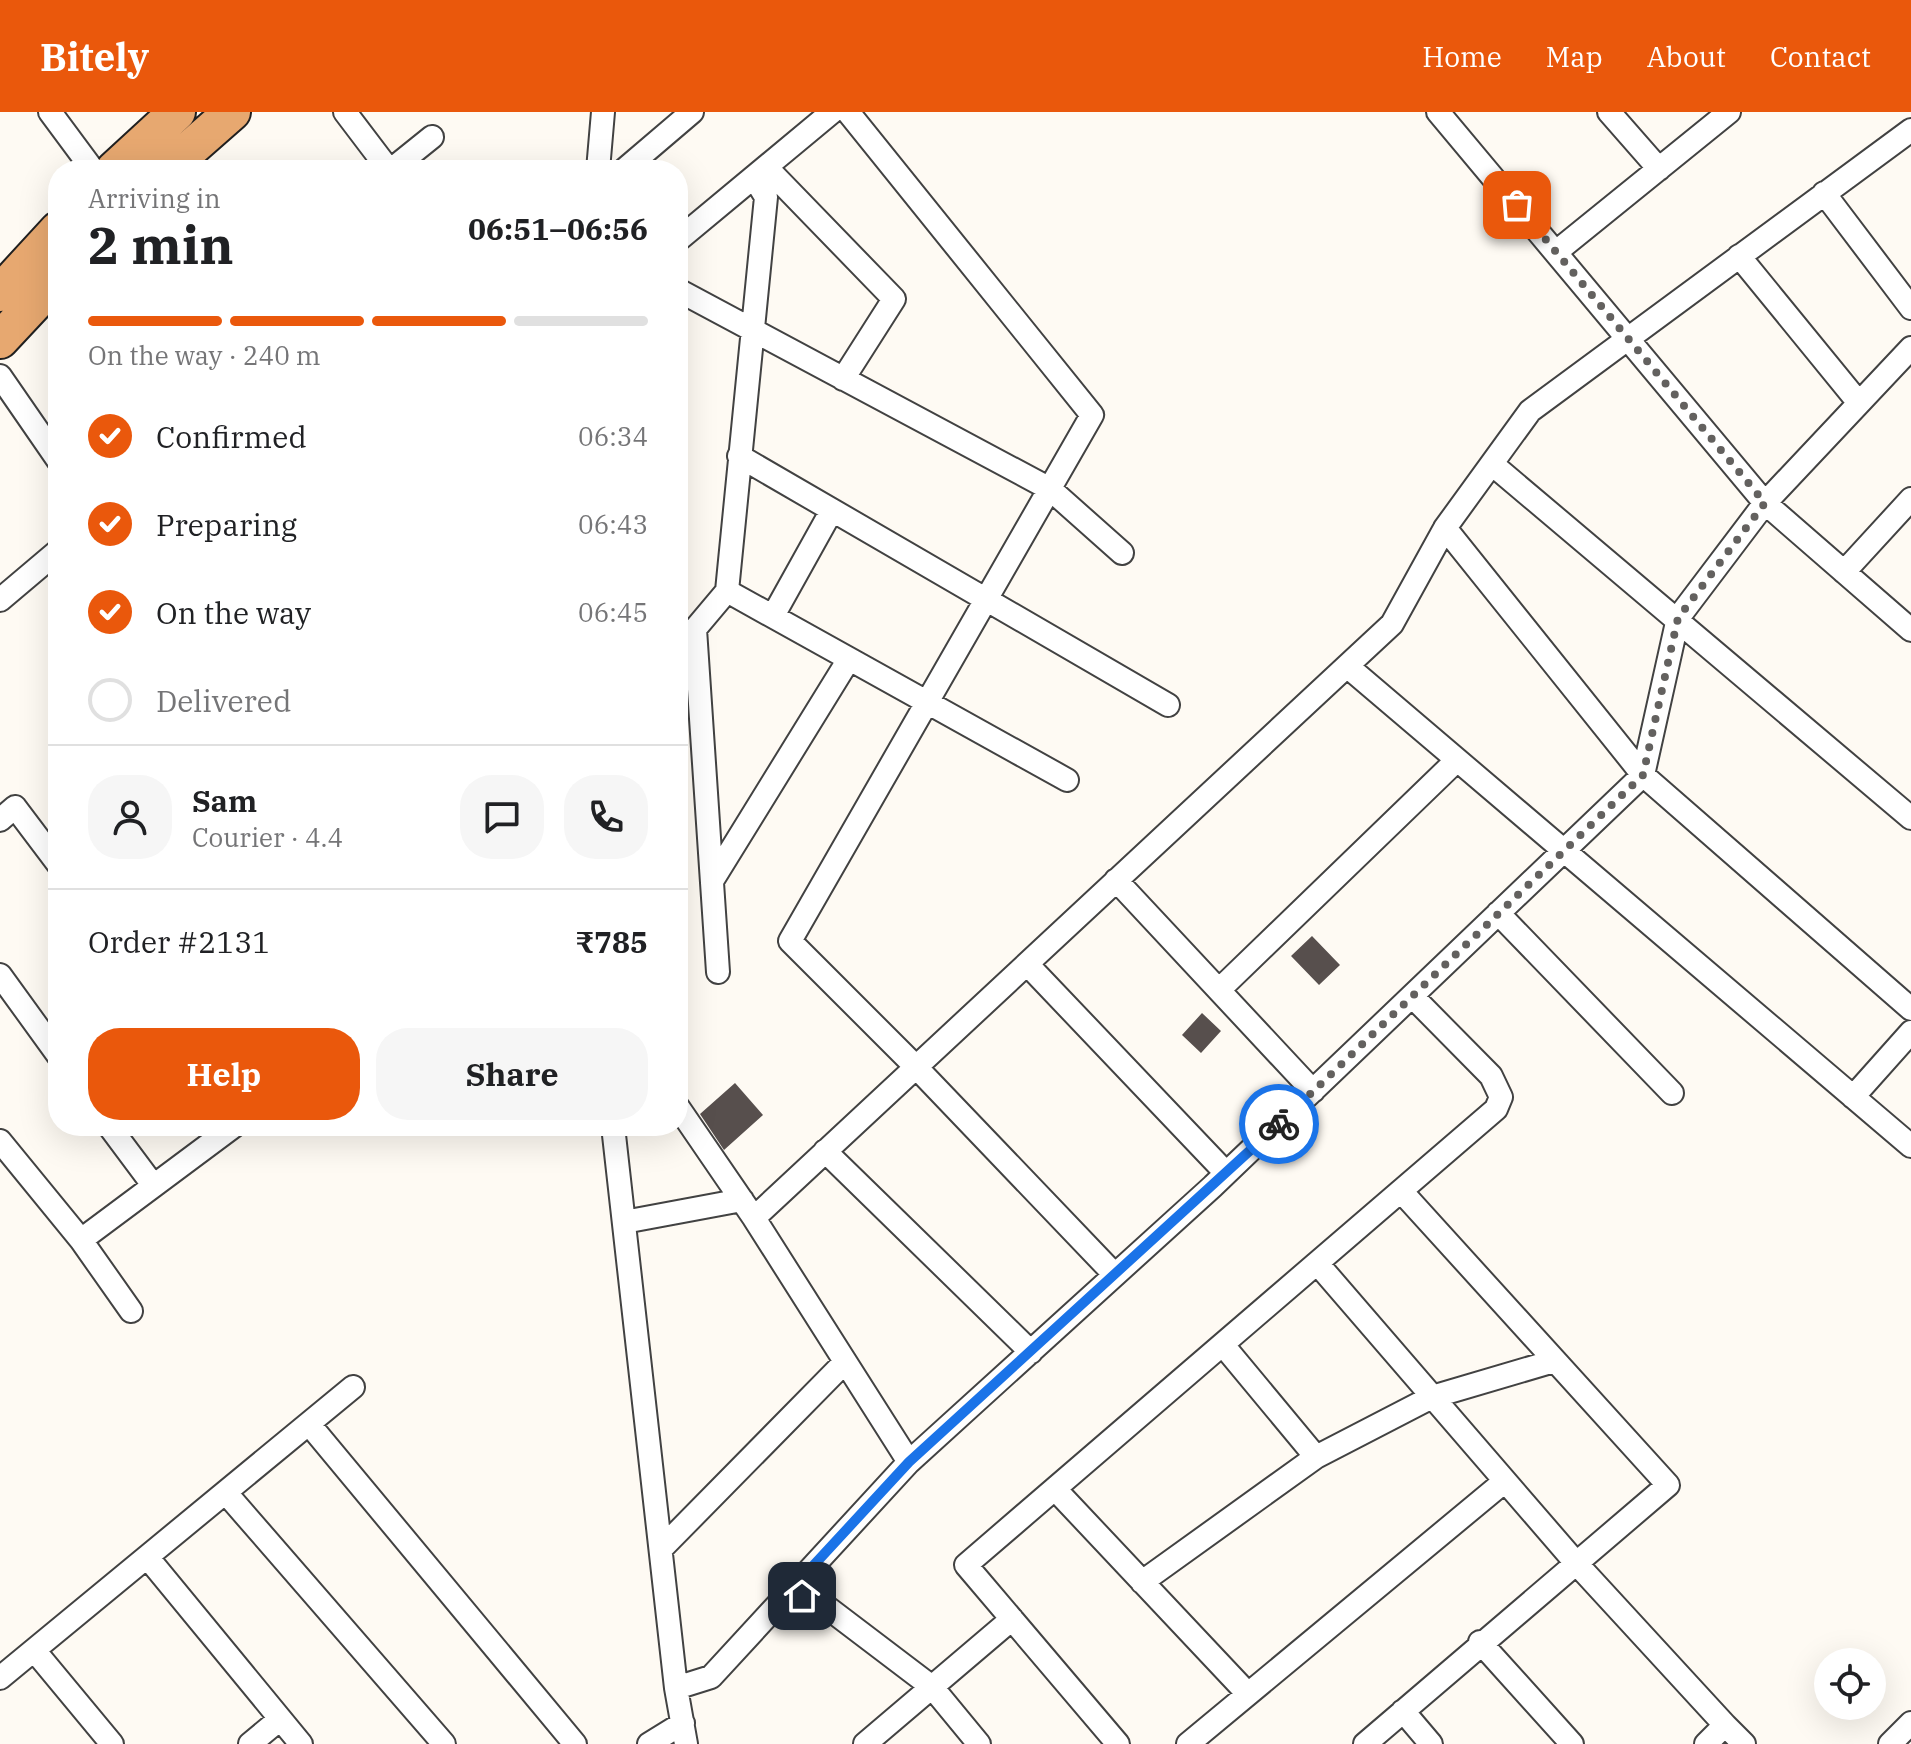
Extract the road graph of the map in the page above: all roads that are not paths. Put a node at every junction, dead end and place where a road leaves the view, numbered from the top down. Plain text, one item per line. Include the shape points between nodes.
1 (50, 112) edge
2 (232, 112) edge
3 (345, 112) edge
4 (603, 112) edge
5 (692, 112) edge
6 (832, 112) edge
7 (848, 112) edge
8 (1438, 112) edge
9 (1609, 112) edge
10 (1729, 112) edge
11 (172, 114) edge
12 (1911, 130) edge
13 (432, 137) dead end
14 (86, 160) edge
15 (124, 160) edge
16 (177, 160) edge
17 (382, 160) edge
18 (403, 160) edge
19 (599, 160) edge
20 (636, 160) edge
21 (1659, 169) junction
22 (760, 172) junction
23 (1824, 193) junction
24 (688, 232) edge
25 (48, 241) edge
26 (1556, 252) junction
27 (1739, 256) junction
28 (48, 289) edge
29 (0, 293) edge
30 (688, 295) edge
31 (1911, 308) edge
32 (751, 329) junction
33 (1628, 337) junction
34 (0, 340) edge
35 (1911, 348) edge
36 (0, 376) edge
37 (843, 379) junction
38 (1859, 403) junction
39 (48, 446) edge
40 (739, 456) junction
41 (1492, 464) junction
42 (1050, 489) junction
43 (1911, 499) edge
44 (1765, 503) junction
45 (832, 510) junction
46 (1445, 528) junction
47 (1122, 553) dead end
48 (48, 559) edge
49 (1844, 572) junction
50 (727, 591) junction
51 (0, 600) edge
52 (986, 600) junction
53 (773, 616) junction
54 (1678, 618) junction
55 (688, 630) edge
56 (1911, 630) edge
57 (688, 651) edge
58 (849, 659) junction
59 (1347, 666) junction
60 (928, 703) junction
61 (1168, 705) dead end
62 (1457, 760) junction
63 (1643, 775) junction
64 (1067, 780) dead end
65 (1911, 818) edge
66 (0, 820) edge
67 (48, 846) edge
68 (1564, 851) junction
69 (1116, 880) junction
70 (712, 881) junction
71 (1498, 913) junction
72 (1027, 964) junction
73 (718, 972) dead end
74 (0, 975) edge
75 (1219, 990) junction
76 (1412, 996) junction
77 (1911, 1009) edge
78 (1911, 1032) edge
79 (48, 1041) edge
80 (916, 1067) junction
81 (1313, 1091) junction
82 (1672, 1093) dead end
83 (1853, 1097) junction
84 (688, 1122) edge
85 (116, 1136) edge
86 (220, 1136) edge
87 (614, 1136) edge
88 (0, 1141) edge
89 (1911, 1146) edge
90 (825, 1151) junction
91 (1226, 1173) junction
92 (153, 1185) junction
93 (1401, 1191) junction
94 (748, 1209) junction
95 (624, 1222) junction
96 (81, 1240) junction
97 (1317, 1263) junction
98 (1115, 1275) junction
99 (131, 1311) dead end
100 (1223, 1345) junction
101 (1031, 1352) junction
102 (1554, 1361) junction
103 (845, 1362) junction
104 (353, 1387) dead end
105 (1432, 1397) junction
106 (309, 1424) junction
107 (1316, 1457) junction
108 (909, 1462) junction
109 (1505, 1481) junction
110 (1055, 1489) junction
111 (226, 1493) junction
112 (661, 1549) junction
113 (148, 1558) junction
114 (1576, 1563) junction
115 (1142, 1582) junction
116 (788, 1593) junction
117 (1012, 1619) junction
118 (1480, 1642) junction
119 (34, 1650) junction
120 (0, 1678) edge
121 (932, 1687) junction
122 (676, 1688) junction
123 (1248, 1694) junction
124 (1403, 1711) junction
125 (280, 1719) junction
126 (1911, 1723) edge
127 (1725, 1725) junction
128 (685, 1734) edge
129 (112, 1744) edge
130 (250, 1744) edge
131 (301, 1744) edge
132 (444, 1744) edge
133 (575, 1744) edge
134 (649, 1744) edge
135 (865, 1744) edge
136 (979, 1744) edge
137 (1118, 1744) edge
138 (1188, 1744) edge
139 (1365, 1744) edge
140 (1431, 1744) edge
141 (1572, 1744) edge
142 (1706, 1744) edge
143 (1744, 1744) edge
144 (1890, 1744) edge

1 - 14 street
2 - 16 highway
3 - 17 street
4 - 19 street
5 - 20 street
6 - 22 street
7 - 42 street via 1092,415
8 - 26 street
9 - 21 street
10 - 21 street
11 - 15 highway
12 - 23 street
13 - 18 street
21 - 26 street
22 - 24 street
22 - 32 street via 766,197
22 - 37 street via 894,299
23 - 27 street
23 - 31 street
25 - 29 highway
26 - 33 street
27 - 33 street
27 - 38 street
28 - 34 highway
30 - 32 street
32 - 37 street
32 - 40 street
33 - 41 street via 1530,411
33 - 44 street
35 - 38 street
36 - 39 street
37 - 42 street
38 - 44 street
40 - 45 street
40 - 50 street
41 - 46 street
41 - 54 street
42 - 47 street
42 - 52 street
43 - 49 street
44 - 49 street
44 - 54 street
45 - 52 street
45 - 53 street
46 - 59 street via 1392,624
46 - 63 street
48 - 51 street
49 - 56 street
50 - 53 street
50 - 55 street
52 - 60 street
52 - 61 street
53 - 58 street
54 - 63 street
54 - 65 street
57 - 70 street
58 - 60 street
58 - 70 street
59 - 62 street
59 - 69 street
60 - 64 street
60 - 80 street via 790,941
62 - 68 street
62 - 75 street
63 - 68 street
63 - 77 street
66 - 67 street via 15,807
68 - 71 street
68 - 83 street
69 - 72 street
69 - 75 street
70 - 73 street
71 - 76 street
71 - 82 street
72 - 80 street
72 - 91 street
74 - 79 street
75 - 81 street
76 - 81 street
76 - 93 street via 1491,1076 1501,1097 1496,1109
78 - 83 street
80 - 90 street
80 - 98 street
81 - 91 street
83 - 89 street
84 - 94 street
85 - 92 street
86 - 92 street
87 - 95 street
88 - 96 street
90 - 94 street
90 - 101 street
91 - 98 street
92 - 96 street
93 - 97 street
93 - 102 street
94 - 95 street
94 - 103 street
95 - 112 street
96 - 99 street
97 - 100 street
97 - 105 street
98 - 101 street
100 - 107 street
100 - 110 street
101 - 108 street
102 - 105 street
102 - 114 street via 1668,1485
103 - 108 street
103 - 112 street
104 - 106 street
105 - 107 street
105 - 109 street
106 - 111 street
106 - 133 street
107 - 115 street
108 - 116 street
109 - 114 street
109 - 123 street
110 - 115 street
110 - 117 street via 966,1565
111 - 113 street
111 - 132 street
112 - 122 street
113 - 119 street
113 - 125 street
114 - 118 street
114 - 127 street
115 - 123 street
116 - 121 street via 824,1605
116 - 122 street via 711,1677
117 - 121 street
117 - 137 street
118 - 124 street
118 - 141 street
119 - 120 street
119 - 129 street
121 - 135 street
121 - 136 street
122 - 128 street
123 - 138 street
124 - 139 street
124 - 140 street
125 - 130 street
125 - 131 street
126 - 144 street
127 - 142 street
127 - 143 street
128 - 134 street

